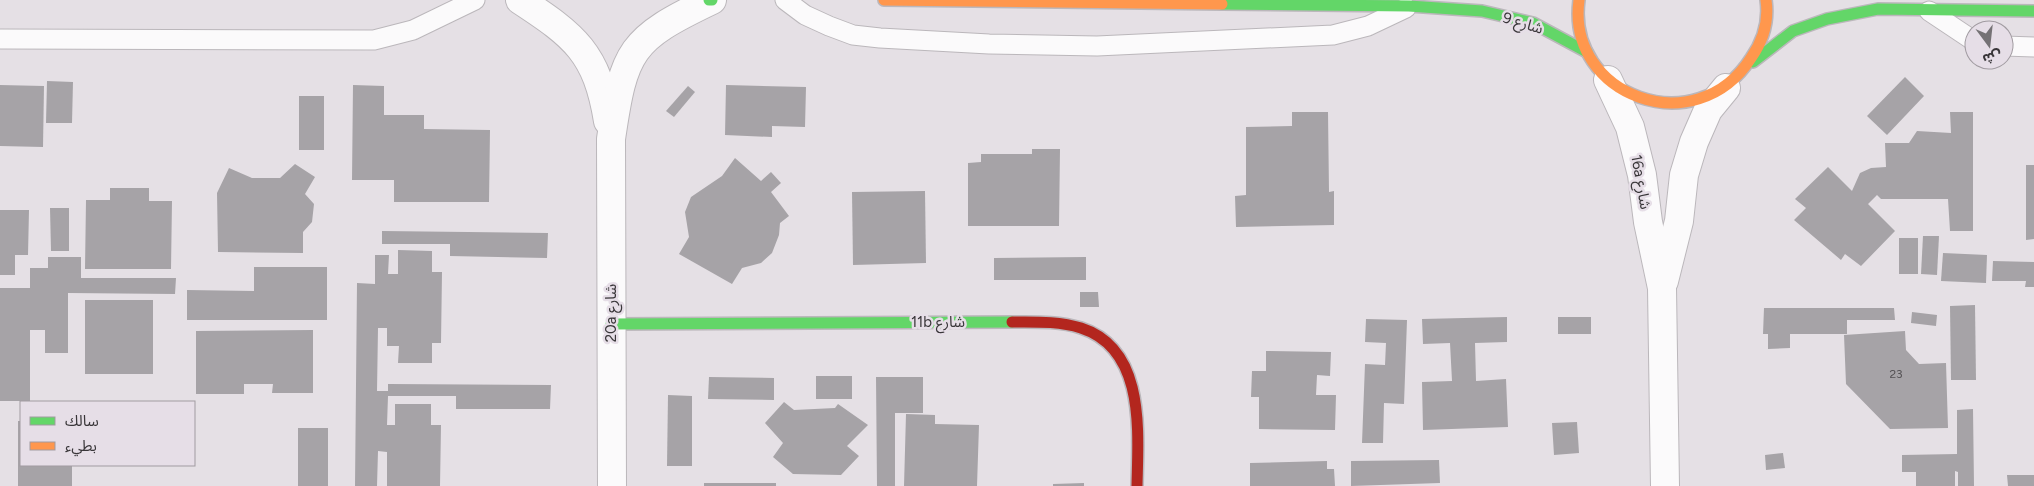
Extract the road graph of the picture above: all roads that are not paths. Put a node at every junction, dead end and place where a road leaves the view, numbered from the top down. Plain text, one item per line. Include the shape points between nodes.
1 (475, 0) edge
2 (520, 0) edge
3 (711, 0) edge
4 (785, 0) edge
5 (884, 0) edge
6 (1578, 0) edge
7 (1766, 0) edge
8 (1409, 6) junction
9 (1929, 11) junction
10 (2034, 11) edge
11 (1964, 34) edge
12 (0, 39) edge
13 (2014, 46) edge
14 (2034, 47) edge
15 (1587, 52) junction
16 (1750, 64) junction
17 (1608, 80) junction
18 (1726, 88) junction
19 (611, 139) junction
20 (1662, 288) junction
21 (611, 324) junction
22 (612, 486) edge
23 (1137, 486) edge
24 (1666, 486) edge

1 - 12 lane via 413,30 374,40
2 - 19 street, 20a شارع via 572,37 587,56 598,77
3 - 19 street, 20a شارع via 669,20 649,34 633,53 622,75
4 - 8 lane via 805,15 854,35 988,44 1097,46 1333,35 1368,26
5 - 8 street, شارع 9
6 - 15 street via 1578,23
7 - 16 street via 1763,36
8 - 15 street, شارع 9 via 1472,10 1523,20 1559,35
9 - 10 street
9 - 11 lane
9 - 16 street via 1878,8 1827,18 1793,31
13 - 14 lane
15 - 17 street
16 - 18 street
17 - 18 street via 1629,95 1653,103 1678,104 1703,99
17 - 20 street, 16a شارع via 1630,127 1642,174
18 - 20 street, 16a شارع via 1708,110 1694,142 1684,175 1679,221
19 - 21 street, 20a شارع
20 - 24 street, 16a شارع
21 - 22 street, 20a شارع
21 - 23 street, 11b شارع via 1074,324 1097,333 1115,350 1127,371 1135,394

